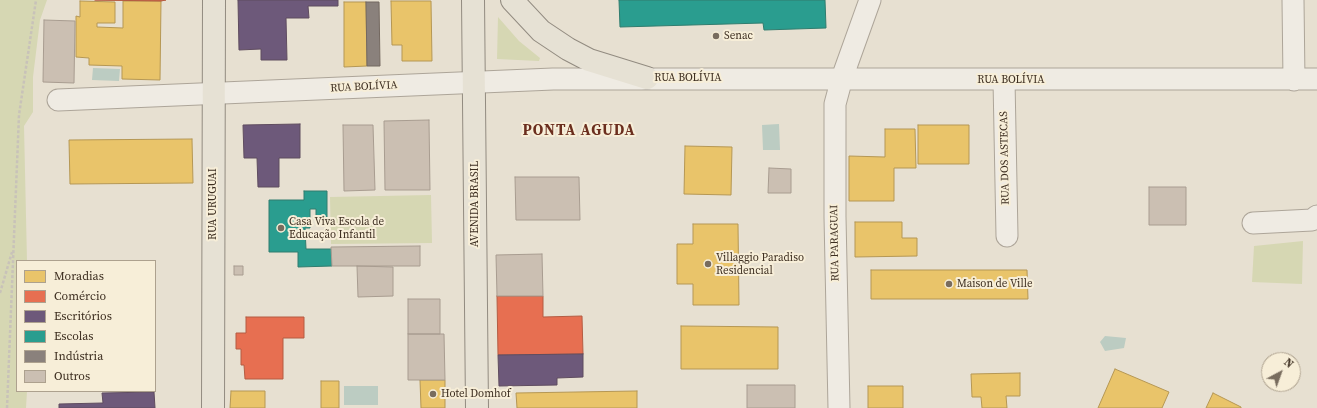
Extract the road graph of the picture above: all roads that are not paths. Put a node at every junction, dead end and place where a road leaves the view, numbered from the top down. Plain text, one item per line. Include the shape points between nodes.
1 (214, 0) edge
2 (473, 0) edge
3 (512, 0) edge
4 (870, 0) edge
5 (1293, 0) edge
6 (647, 78) junction
7 (842, 78) junction
8 (1004, 80) junction
9 (1294, 80) junction
10 (1317, 80) edge
11 (474, 82) junction
12 (214, 93) junction
13 (58, 100) dead end
14 (1317, 216) edge
15 (1253, 223) dead end
16 (1007, 236) dead end
17 (213, 408) edge
18 (477, 408) edge
19 (839, 408) edge

1 - 12 main road, RUA URUGUAI
2 - 11 main road, AVENIDA BRASIL
3 - 6 main road via 541,31 568,49 589,60
4 - 7 street, RUA PARAGUAI
5 - 9 street
6 - 7 street, RUA BOLÍVIA
6 - 11 street, RUA BOLÍVIA
7 - 8 street, RUA BOLÍVIA
7 - 19 street, RUA PARAGUAI via 835,104
8 - 9 street, RUA BOLÍVIA
8 - 16 street, RUA DOS ASTECAS
9 - 10 street, RUA BOLÍVIA
11 - 12 street, RUA BOLÍVIA
11 - 18 main road, AVENIDA BRASIL
12 - 13 street, RUA BOLÍVIA
12 - 17 main road, RUA URUGUAI
14 - 15 street via 1312,220

